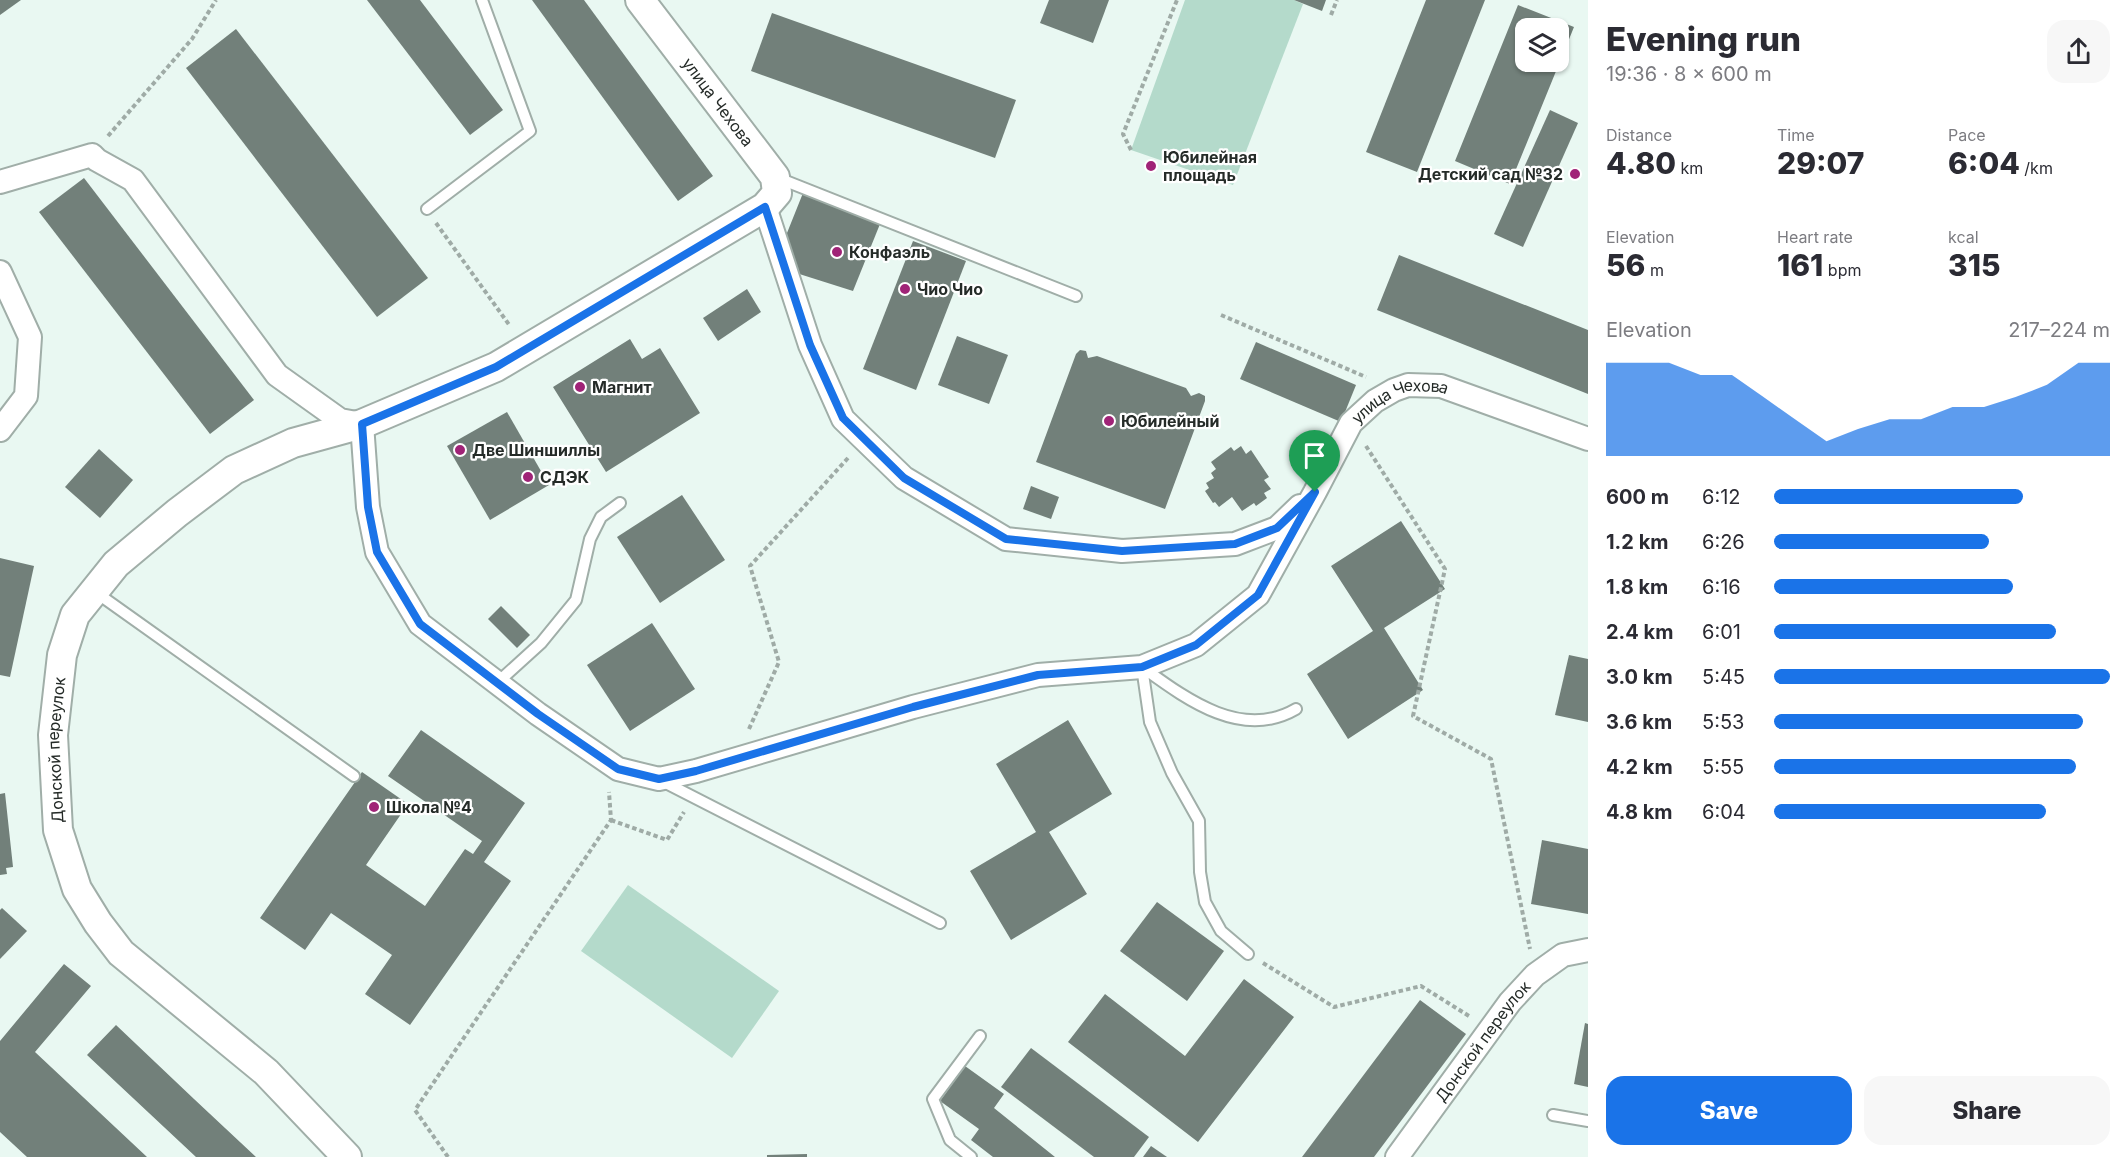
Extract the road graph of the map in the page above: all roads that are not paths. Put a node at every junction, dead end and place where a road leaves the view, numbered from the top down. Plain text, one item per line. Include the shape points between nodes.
1 (482, 0) edge
2 (640, 0) edge
3 (775, 177) junction
4 (0, 182) edge
5 (765, 207) junction
6 (427, 210) dead end
7 (0, 272) edge
8 (1076, 296) dead end
9 (362, 424) junction
10 (0, 430) edge
11 (1588, 439) edge
12 (1315, 492) junction
13 (620, 503) dead end
14 (94, 591) junction
15 (1142, 667) junction
16 (498, 682) junction
17 (1296, 709) dead end
18 (354, 776) dead end
19 (659, 779) junction
20 (940, 923) dead end
21 (1588, 950) edge
22 (1248, 954) road end
23 (980, 1036) dead end
24 (1553, 1115) dead end
25 (1588, 1121) edge
26 (347, 1157) edge
27 (971, 1157) edge
28 (1397, 1157) edge

1 - 6 lane via 530,131
2 - 3 street, улица Чехова
3 - 5 street via 777,193
3 - 8 lane
4 - 9 street via 92,154 133,180 277,375 340,420
5 - 9 street, Донской переулок via 496,367
5 - 12 street via 810,345 843,418 904,478 1006,539 1122,551 1235,544 1277,528
7 - 10 street via 30,337 26,396
9 - 14 street, Донской переулок via 293,443 234,470 125,557
9 - 16 street, улица Чехова via 368,507 377,552 420,624
11 - 12 street, улица Чехова via 1441,386 1408,385 1375,401 1351,423
12 - 15 street, улица Чехова via 1258,595 1196,645
13 - 16 lane via 601,518 590,539 576,600 541,643
14 - 18 lane
14 - 26 street, Донской переулок via 75,615 62,656 53,735 58,830 76,889 121,953 266,1072
15 - 17 lane via 1182,696 1226,717 1260,721 1282,717
15 - 19 street, улица Чехова via 1038,675
15 - 22 lane via 1150,722 1199,821 1205,902 1221,931
16 - 19 street, улица Чехова via 618,769
19 - 20 lane
21 - 28 street, Донской переулок via 1563,955 1535,975 1510,1002
23 - 27 lane via 933,1099 950,1140
24 - 25 lane

